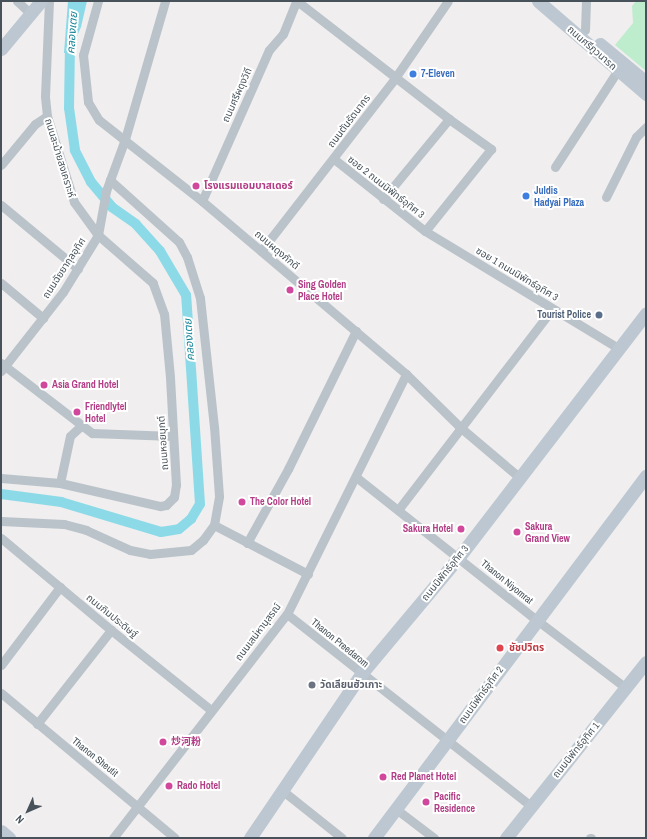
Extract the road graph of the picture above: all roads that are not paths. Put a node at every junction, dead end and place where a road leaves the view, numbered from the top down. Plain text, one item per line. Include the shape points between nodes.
1 (17, 1) edge
2 (40, 1) edge
3 (49, 1) edge
4 (98, 1) edge
5 (165, 1) edge
6 (297, 1) edge
7 (448, 1) edge
8 (538, 1) edge
9 (550, 1) edge
10 (586, 1) edge
11 (30, 13) junction
12 (584, 30) junction
13 (1, 49) edge
14 (618, 70) junction
15 (395, 78) junction
16 (646, 82) edge
17 (646, 94) edge
18 (47, 116) junction
19 (449, 119) junction
20 (646, 127) edge
21 (125, 139) junction
22 (334, 159) junction
23 (1, 165) edge
24 (555, 167) dead end
25 (110, 180) junction
26 (606, 198) dead end
27 (384, 199) junction
28 (202, 201) junction
29 (1, 205) edge
30 (99, 230) junction
31 (425, 231) junction
32 (261, 251) junction
33 (78, 269) junction
34 (1, 283) edge
35 (552, 309) junction
36 (646, 313) edge
37 (43, 318) junction
38 (356, 331) junction
39 (618, 348) junction
40 (2, 367) edge
41 (406, 374) junction
42 (82, 425) junction
43 (462, 428) junction
44 (173, 436) junction
45 (356, 476) junction
46 (646, 476) edge
47 (519, 477) junction
48 (1, 478) edge
49 (60, 483) junction
50 (398, 510) junction
51 (1, 521) edge
52 (214, 525) junction
53 (1, 538) edge
54 (247, 542) junction
55 (458, 557) junction
56 (308, 574) junction
57 (60, 587) junction
58 (287, 614) junction
59 (538, 621) junction
60 (111, 630) junction
61 (646, 662) edge
62 (1, 665) edge
63 (361, 674) junction
64 (626, 688) junction
65 (1, 693) edge
66 (211, 710) junction
67 (37, 724) junction
68 (449, 740) junction
69 (283, 791) junction
70 (138, 806) junction
71 (531, 806) junction
72 (396, 809) junction
73 (1, 831) edge
74 (9, 838) edge
75 (113, 838) edge
76 (175, 838) edge
77 (250, 838) edge
78 (342, 838) edge
79 (374, 838) edge
80 (434, 838) edge
81 (506, 838) edge

1 - 11 street
2 - 11 street
3 - 18 street, ถนนละม้ายสงเคราะห์ via 45,96
4 - 21 street, ถนนผดุงภักดี via 83,55 88,102 99,120
5 - 21 street
6 - 15 street
6 - 28 street, ถนนศรีผดุงวิถี via 283,34 269,50
7 - 15 street, ถนนตันรัตนากร
8 - 14 street, ถนนศรีภูวนารถ
9 - 12 street, ถนนศรีภูวนารถ
10 - 12 street
11 - 13 street
12 - 16 street, ถนนศรีภูวนารถ
14 - 17 street, ถนนศรีภูวนารถ
14 - 24 street
15 - 19 street
15 - 22 street, ถนนตันรัตนากร
18 - 23 street via 35,124
18 - 30 street, ถนนละม้ายสงเคราะห์ via 74,202
19 - 27 street
19 - 31 street via 491,149
20 - 26 street via 636,138
21 - 25 street, ถนนฉัยยากุลอุทิศ
21 - 28 street, ถนนผดุงภักดี
22 - 27 street, ซอย 2 ถนนนิพัทธ์อุทิศ 3
22 - 32 street, ถนนตันรัตนากร
25 - 30 street, ถนนฉัยยากุลอุทิศ
25 - 52 street via 179,242 187,257 200,298 220,496
27 - 31 street, ซอย 2 ถนนนิพัทธ์อุทิศ 3
28 - 32 street, ถนนผดุงภักดี
29 - 33 street
30 - 33 street, ถนนฉัยยากุลอุทิศ
30 - 44 street, ถนนหอยมุกต์ via 153,283 164,314
31 - 35 street, ซอย 1 ถนนนิพัทธ์อุทิศ 3
32 - 38 street, ถนนผดุงภักดี
33 - 37 street, ถนนฉัยยากุลอุทิศ
34 - 37 street
35 - 39 street, ซอย 1 ถนนนิพัทธ์อุทิศ 3
35 - 43 street
36 - 39 street, ถนนนิพัทธ์อุทิศ 3
37 - 40 street, ถนนฉัยยากุลอุทิศ
38 - 41 street, ถนนผดุงภักดี
38 - 54 street via 288,469
39 - 47 street, ถนนนิพัทธ์อุทิศ 3
40 - 42 street
41 - 43 street, ถนนผดุงภักดี
41 - 45 street, ถนนเสน่หานุสรณ์
42 - 44 street via 92,433
42 - 49 street via 70,436
43 - 47 street, ถนนผดุงภักดี
43 - 50 street
44 - 49 street, ถนนหอยมุกต์ via 176,485 174,497 166,505 125,500
45 - 50 street, Thanon Niyomrat
45 - 56 street, ถนนเสน่หานุสรณ์
46 - 59 street, ถนนนิพัทธ์อุทิศ 2
47 - 55 street, ถนนนิพัทธ์อุทิศ 3
48 - 49 street, ถนนหอยมุกต์
50 - 55 street, Thanon Niyomrat
51 - 52 street via 64,524 86,530 130,550 150,554 191,550 204,540
52 - 54 street
53 - 57 street, ถนนกิมประดิษฐ์
54 - 56 street
55 - 59 street, Thanon Niyomrat
55 - 63 street, ถนนนิพัทธ์อุทิศ 3
56 - 58 street, ถนนเสน่หานุสรณ์
57 - 60 street, ถนนกิมประดิษฐ์
57 - 62 street
58 - 63 street, Thanon Preedarom
58 - 66 street, ถนนเสน่หานุสรณ์
59 - 64 street, Thanon Niyomrat
59 - 68 street, ถนนนิพัทธ์อุทิศ 2
60 - 66 street, ถนนกิมประดิษฐ์
60 - 67 street
61 - 64 street, ถนนนิพัทธ์อุทิศ 1
63 - 68 street, Thanon Preedarom
63 - 69 street, ถนนนิพัทธ์อุทิศ 3
64 - 71 street, ถนนนิพัทธ์อุทิศ 1
65 - 67 street, Thanon Sheutit
66 - 70 street, ถนนเสน่หานุสรณ์
67 - 70 street, Thanon Sheutit
68 - 71 street, Thanon Preedarom
68 - 72 street, ถนนนิพัทธ์อุทิศ 2
69 - 77 street, ถนนนิพัทธ์อุทิศ 3
69 - 78 street
70 - 75 street, ถนนเสน่หานุสรณ์
70 - 76 street, Thanon Sheutit
71 - 81 street, ถนนนิพัทธ์อุทิศ 1
72 - 79 street, ถนนนิพัทธ์อุทิศ 2
72 - 80 street
73 - 74 street

